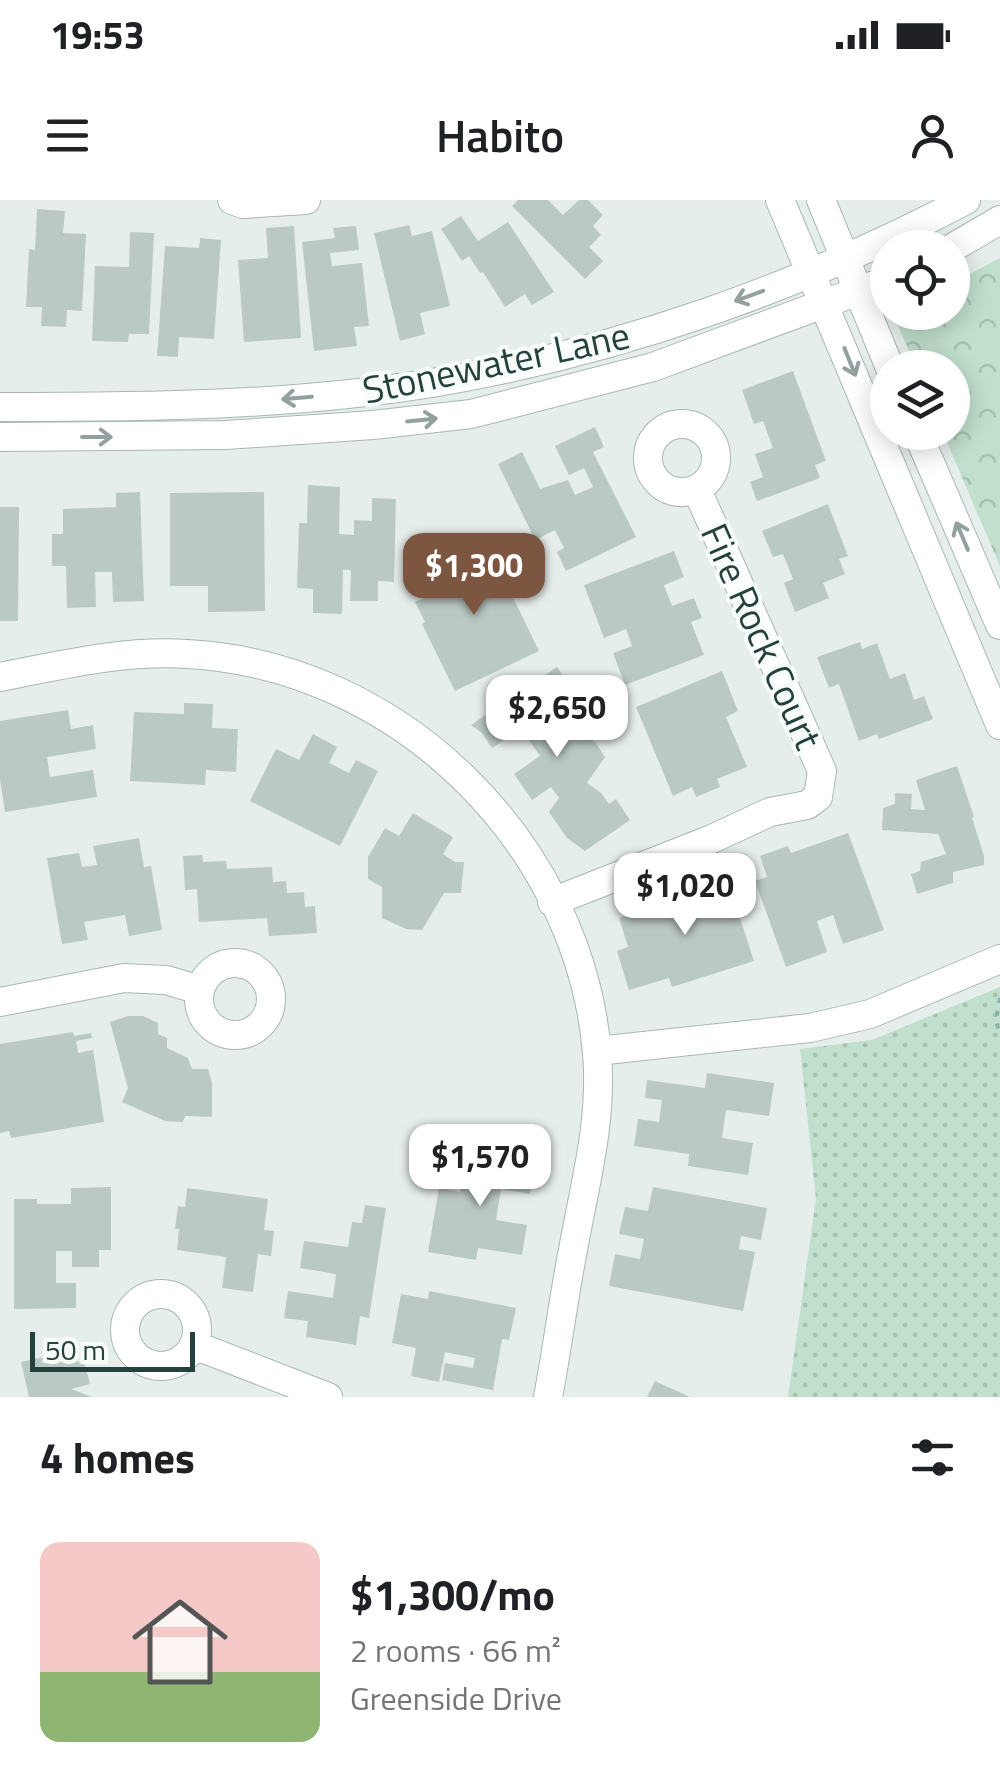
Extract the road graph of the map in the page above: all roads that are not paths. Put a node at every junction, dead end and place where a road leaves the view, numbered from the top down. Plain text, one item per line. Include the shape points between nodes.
1 (232, 200) edge
2 (306, 200) edge
3 (780, 200) edge
4 (821, 200) edge
5 (966, 200) edge
6 (1000, 220) edge
7 (970, 238) edge
8 (844, 257) junction
9 (812, 272) junction
10 (870, 288) edge
11 (858, 293) junction
12 (826, 305) junction
13 (882, 350) edge
14 (0, 407) edge
15 (0, 438) edge
16 (925, 450) edge
17 (696, 490) dead end
18 (1000, 626) edge
19 (0, 678) edge
20 (1000, 726) edge
21 (552, 902) junction
22 (1000, 959) edge
23 (200, 990) dead end
24 (0, 1002) edge
25 (597, 1051) junction
26 (194, 1345) dead end
27 (328, 1397) edge
28 (548, 1397) edge

1 - 2 street
3 - 9 street
4 - 8 street
5 - 8 street, Stonewater Lane
6 - 7 street
8 - 9 street, Stonewater Lane
8 - 11 street
9 - 12 street
9 -> 14 street, Stonewater Lane via 621,338 438,382 184,406
10 - 11 street, Stonewater Lane
11 - 12 street, Stonewater Lane
11 - 13 street
15 -> 12 street, Stonewater Lane via 196,436 454,417 653,367
12 -> 20 street
18 -> 16 street
17 - 21 street, Fire Rock Court via 822,772 818,797
19 - 21 street via 114,656 170,653 253,663 325,686 391,719 452,765 517,838
21 - 25 street via 584,986
22 - 25 street via 870,1014 810,1028
23 - 24 street via 124,978
25 - 28 street via 590,1168
26 - 27 street

